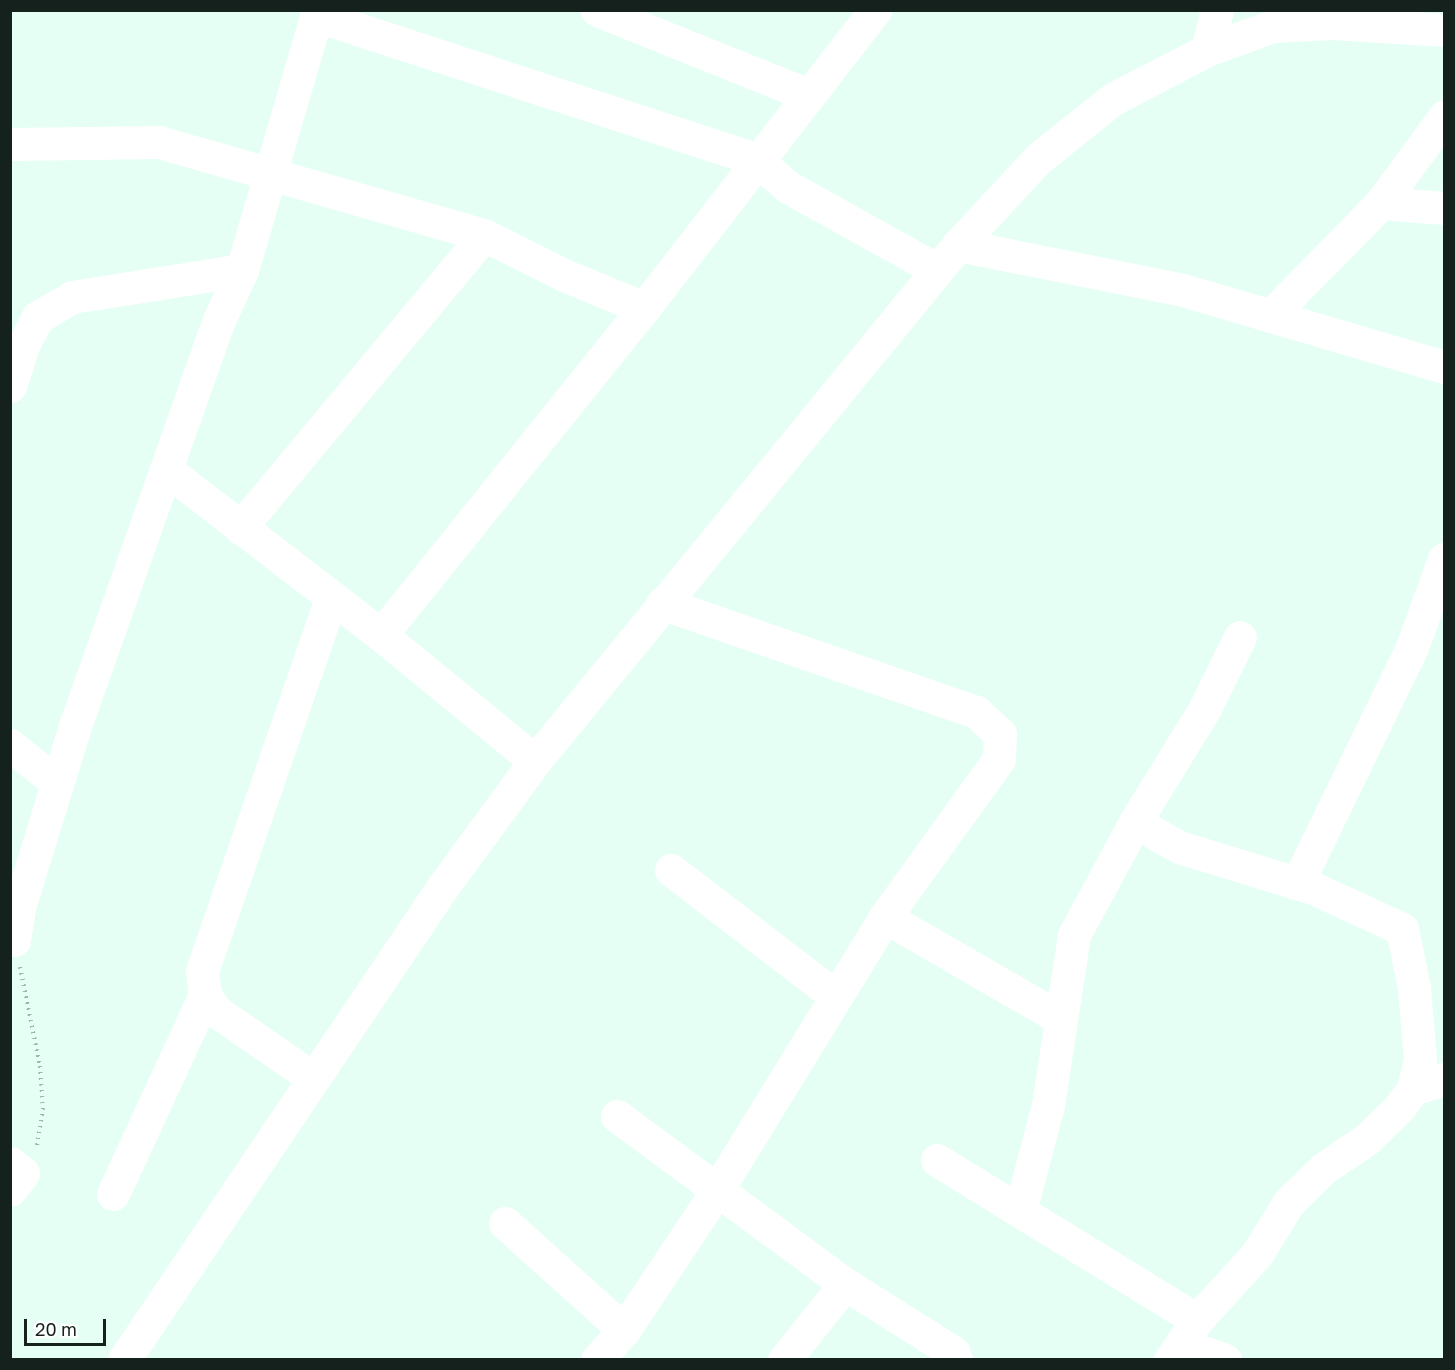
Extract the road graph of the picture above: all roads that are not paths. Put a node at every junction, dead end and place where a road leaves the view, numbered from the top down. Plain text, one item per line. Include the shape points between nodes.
1 (320, 10) edge
2 (597, 10) edge
3 (875, 10) edge
4 (1213, 12) edge
5 (1444, 30) edge
6 (1207, 50) junction
7 (808, 95) junction
8 (1444, 117) edge
9 (10, 144) edge
10 (756, 159) junction
11 (272, 172) junction
12 (1381, 203) junction
13 (1444, 208) edge
14 (484, 235) junction
15 (958, 245) junction
16 (242, 270) junction
17 (937, 270) junction
18 (644, 308) junction
19 (1270, 316) junction
20 (1444, 367) edge
21 (10, 386) edge
22 (168, 471) junction
23 (240, 528) junction
24 (1444, 559) edge
25 (331, 599) junction
26 (662, 603) junction
27 (381, 635) junction
28 (1240, 637) dead end
29 (10, 745) edge
30 (535, 761) junction
31 (57, 783) junction
32 (1135, 822) junction
33 (671, 870) dead end
34 (1297, 884) junction
35 (885, 917) junction
36 (12, 939) edge
37 (205, 995) junction
38 (835, 996) junction
39 (1060, 1018) junction
40 (313, 1078) junction
41 (1444, 1079) edge
42 (1413, 1089) junction
43 (617, 1116) dead end
44 (937, 1160) dead end
45 (716, 1192) junction
46 (113, 1194) dead end
47 (1020, 1211) junction
48 (505, 1222) dead end
49 (845, 1284) junction
50 (624, 1330) junction
51 (1183, 1341) edge
52 (124, 1359) edge
53 (597, 1359) edge
54 (784, 1359) edge
55 (956, 1359) edge
56 (1225, 1359) edge

1 - 10 street via 333,21
1 - 11 street
2 - 7 street
3 - 7 street
4 - 6 street
5 - 6 street via 1332,23 1273,26
6 - 15 street via 1113,99 1038,159
7 - 10 street
8 - 12 street
9 - 11 street via 159,142
10 - 17 street via 788,188
10 - 18 street
11 - 14 street
11 - 16 street
12 - 13 street
12 - 19 street
14 - 18 street via 564,275
14 - 23 street
15 - 17 street
15 - 19 street via 1183,290
16 - 21 street via 72,297 38,316
16 - 22 street via 219,320
17 - 26 street
18 - 27 street
19 - 20 street
22 - 23 street
22 - 31 street
23 - 25 street
24 - 34 street via 1412,647
25 - 27 street
25 - 37 street via 201,971
26 - 30 street
26 - 35 street via 976,712 1000,734 999,759
27 - 30 street
28 - 32 street via 1205,708
29 - 31 street
30 - 40 street via 442,888
31 - 36 street
32 - 34 street via 1179,847
32 - 39 street via 1074,935
33 - 38 street
34 - 42 street via 1402,929 1411,966 1420,1059
35 - 38 street
35 - 39 street
37 - 40 street via 216,1011
37 - 46 street
38 - 45 street
39 - 47 street via 1048,1105
40 - 52 street
41 - 42 street
42 - 51 street via 1367,1139 1324,1168 1289,1202 1257,1254
43 - 45 street
44 - 47 street
45 - 49 street
45 - 50 street
47 - 51 street
48 - 50 street
49 - 54 street
49 - 55 street via 953,1352
50 - 53 street
51 - 56 street

